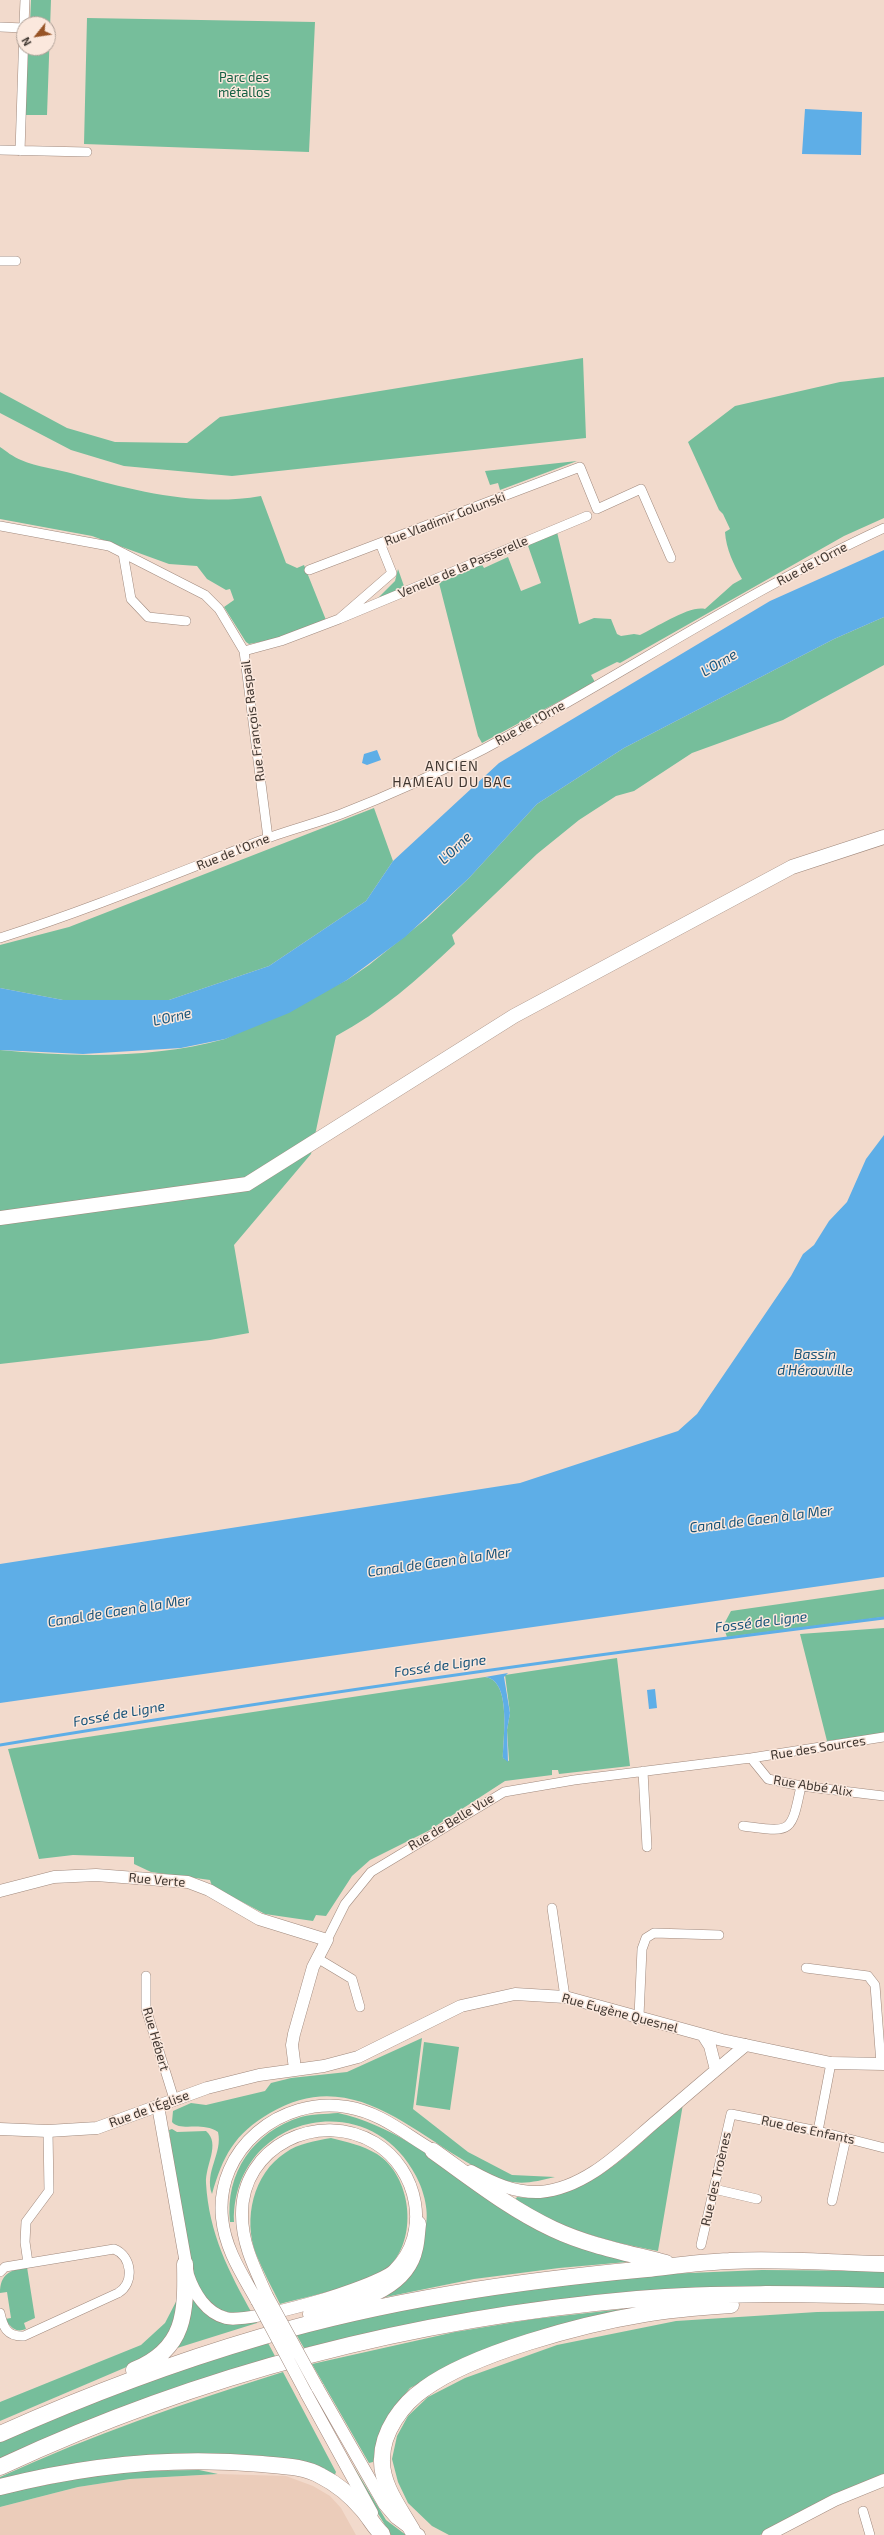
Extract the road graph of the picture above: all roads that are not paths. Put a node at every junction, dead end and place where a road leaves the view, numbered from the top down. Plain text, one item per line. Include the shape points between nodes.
1 (25, 0) edge
2 (24, 16) edge
3 (0, 28) edge
4 (16, 29) edge
5 (23, 56) edge
6 (0, 150) edge
7 (20, 151) junction
8 (87, 152) dead end
9 (0, 261) edge
10 (16, 261) dead end
11 (587, 516) dead end
12 (0, 526) edge
13 (884, 528) edge
14 (380, 543) junction
15 (123, 553) junction
16 (670, 558) dead end
17 (310, 570) dead end
18 (339, 619) junction
19 (186, 622) dead end
20 (244, 651) junction
21 (884, 837) edge
22 (268, 838) junction
23 (0, 938) edge
24 (0, 1218) edge
25 (884, 1737) edge
26 (752, 1758) junction
27 (643, 1771) junction
28 (801, 1786) junction
29 (884, 1796) edge
30 (743, 1826) dead end
31 (647, 1847) dead end
32 (0, 1891) edge
33 (552, 1908) dead end
34 (719, 1935) dead end
35 (327, 1940) junction
36 (317, 1958) junction
37 (806, 1968) dead end
38 (146, 1976) dead end
39 (565, 1997) junction
40 (360, 2007) dead end
41 (639, 2016) junction
42 (703, 2035) junction
43 (746, 2046) junction
44 (831, 2063) junction
45 (882, 2064) edge
46 (296, 2069) junction
47 (716, 2070) junction
48 (174, 2100) junction
49 (158, 2106) junction
50 (732, 2114) joint
51 (0, 2129) edge
52 (48, 2131) junction
53 (818, 2131) junction
54 (846, 2138) junction
55 (884, 2148) edge
56 (433, 2151) junction
57 (714, 2190) junction
58 (757, 2199) dead end
59 (832, 2201) dead end
60 (418, 2224) junction
61 (701, 2245) dead end
62 (28, 2263) junction
63 (185, 2264) junction
64 (884, 2264) edge
65 (674, 2265) junction
66 (0, 2272) edge
67 (764, 2294) junction
68 (884, 2296) edge
69 (262, 2298) junction
70 (0, 2313) edge
71 (262, 2337) junction
72 (120, 2384) junction
73 (311, 2390) junction
74 (0, 2434) edge
75 (0, 2467) edge
76 (884, 2480) edge
77 (0, 2487) edge
78 (863, 2511) dead end
79 (416, 2533) edge
80 (382, 2535) edge
81 (768, 2535) edge
82 (870, 2535) edge

1 - 2 street
3 - 4 street
5 - 7 street
6 - 7 street
7 - 8 street
9 - 10 street
11 - 18 street, Venelle de la Passerelle
12 - 15 street, Rue François Raspail via 109,546
13 - 22 street, Rue de l'Orne via 722,612 484,749 422,780 339,815
14 - 16 street, Rue Vladimir Golunski via 580,467 597,509 641,489
14 - 17 street, Rue Vladimir Golunski
14 - 18 street, Venelle de la Passerelle via 392,573
15 - 19 street via 131,599 148,617
15 - 20 street, Rue François Raspail via 205,595 219,609
18 - 20 street, Venelle de la Passerelle via 281,641
20 - 22 street, Rue François Raspail
21 - 24 main road via 792,867 514,1016 248,1184
22 - 23 street, Rue de l'Orne via 68,916
25 - 26 street, Rue des Sources
26 - 27 street, Rue de Belle Vue
26 - 28 street, Rue Abbé Alix via 768,1779
27 - 31 street
27 - 35 street, Rue de Belle Vue via 511,1789 496,1795 371,1872 345,1904
28 - 29 street, Rue Abbé Alix
28 - 30 street via 794,1820 790,1824 779,1830
32 - 35 street, Rue Verte via 54,1877 89,1875 188,1882 209,1890 259,1919
33 - 39 street
34 - 41 street via 654,1933 646,1938 642,1949
35 - 36 street, Rue de Belle Vue
36 - 40 street via 352,1979
36 - 46 street, Rue de Belle Vue via 294,2034 292,2045
37 - 45 street via 868,1976 875,1985
38 - 48 street, Rue Hébert via 146,2009
39 - 41 street, Rue Eugène Quesnel
39 - 46 street, Rue Eugène Quesnel via 515,1994 472,2003 358,2057 324,2066
41 - 42 street, Rue Eugène Quesnel
42 - 43 street, Rue Eugène Quesnel
42 - 47 street via 710,2046
43 - 44 street, Rue Eugène Quesnel
43 - 47 street
44 - 45 street, Rue Eugène Quesnel
44 - 53 street
46 - 48 street, Rue de l'Église via 207,2088
47 - 56 street via 603,2165 580,2180 554,2189 529,2192 505,2187
48 - 49 street, Rue de l'Église
49 - 52 street, Rue de l'Église via 97,2128
49 - 63 street
50 - 53 street, Rue des Enfants
50 - 57 street, Rue des Troènes
51 - 52 street, Rue de l'Église
52 - 62 street via 49,2191 26,2222
53 - 54 street, Rue des Enfants
54 - 55 street, Rue des Enfants
54 - 59 street
56 - 65 highway via 504,2200 551,2228 596,2245
56 - 69 street via 391,2122 347,2107 321,2106 298,2110 275,2119 256,2132 233,2161 221,2201 227,2244
57 - 58 street
57 - 61 street, Rue des Troènes
60 - 63 street via 401,2262 376,2282 246,2319 226,2318 211,2311 194,2289
60 - 69 street via 414,2193 409,2181 396,2160 365,2137 338,2129 309,2132 286,2140 271,2152 252,2174 243,2201 244,2240
60 - 71 highway via 415,2249 408,2266 398,2279 379,2290 300,2318
62 - 66 street via 5,2267
62 - 70 street via 114,2249 121,2252 126,2260 128,2286 24,2336 11,2335 6,2331 2,2326
63 - 72 highway via 185,2309 178,2333 160,2355 130,2372
64 - 65 highway via 731,2260
65 - 71 highway via 532,2280 469,2291 394,2305
67 - 68 highway
67 - 75 highway via 639,2299 580,2305 515,2313 393,2335 266,2367 191,2390 94,2426
67 - 79 highway via 746,2303 642,2314 552,2336 481,2360 425,2388 398,2416 382,2452 385,2480
69 - 73 street, bridge
71 - 72 highway
72 - 74 highway
73 - 79 street via 384,2504 396,2518
73 - 80 street
76 - 81 street via 835,2500
77 - 80 highway via 83,2469 169,2461 234,2462 292,2468 319,2475 335,2485 362,2509
78 - 82 street

